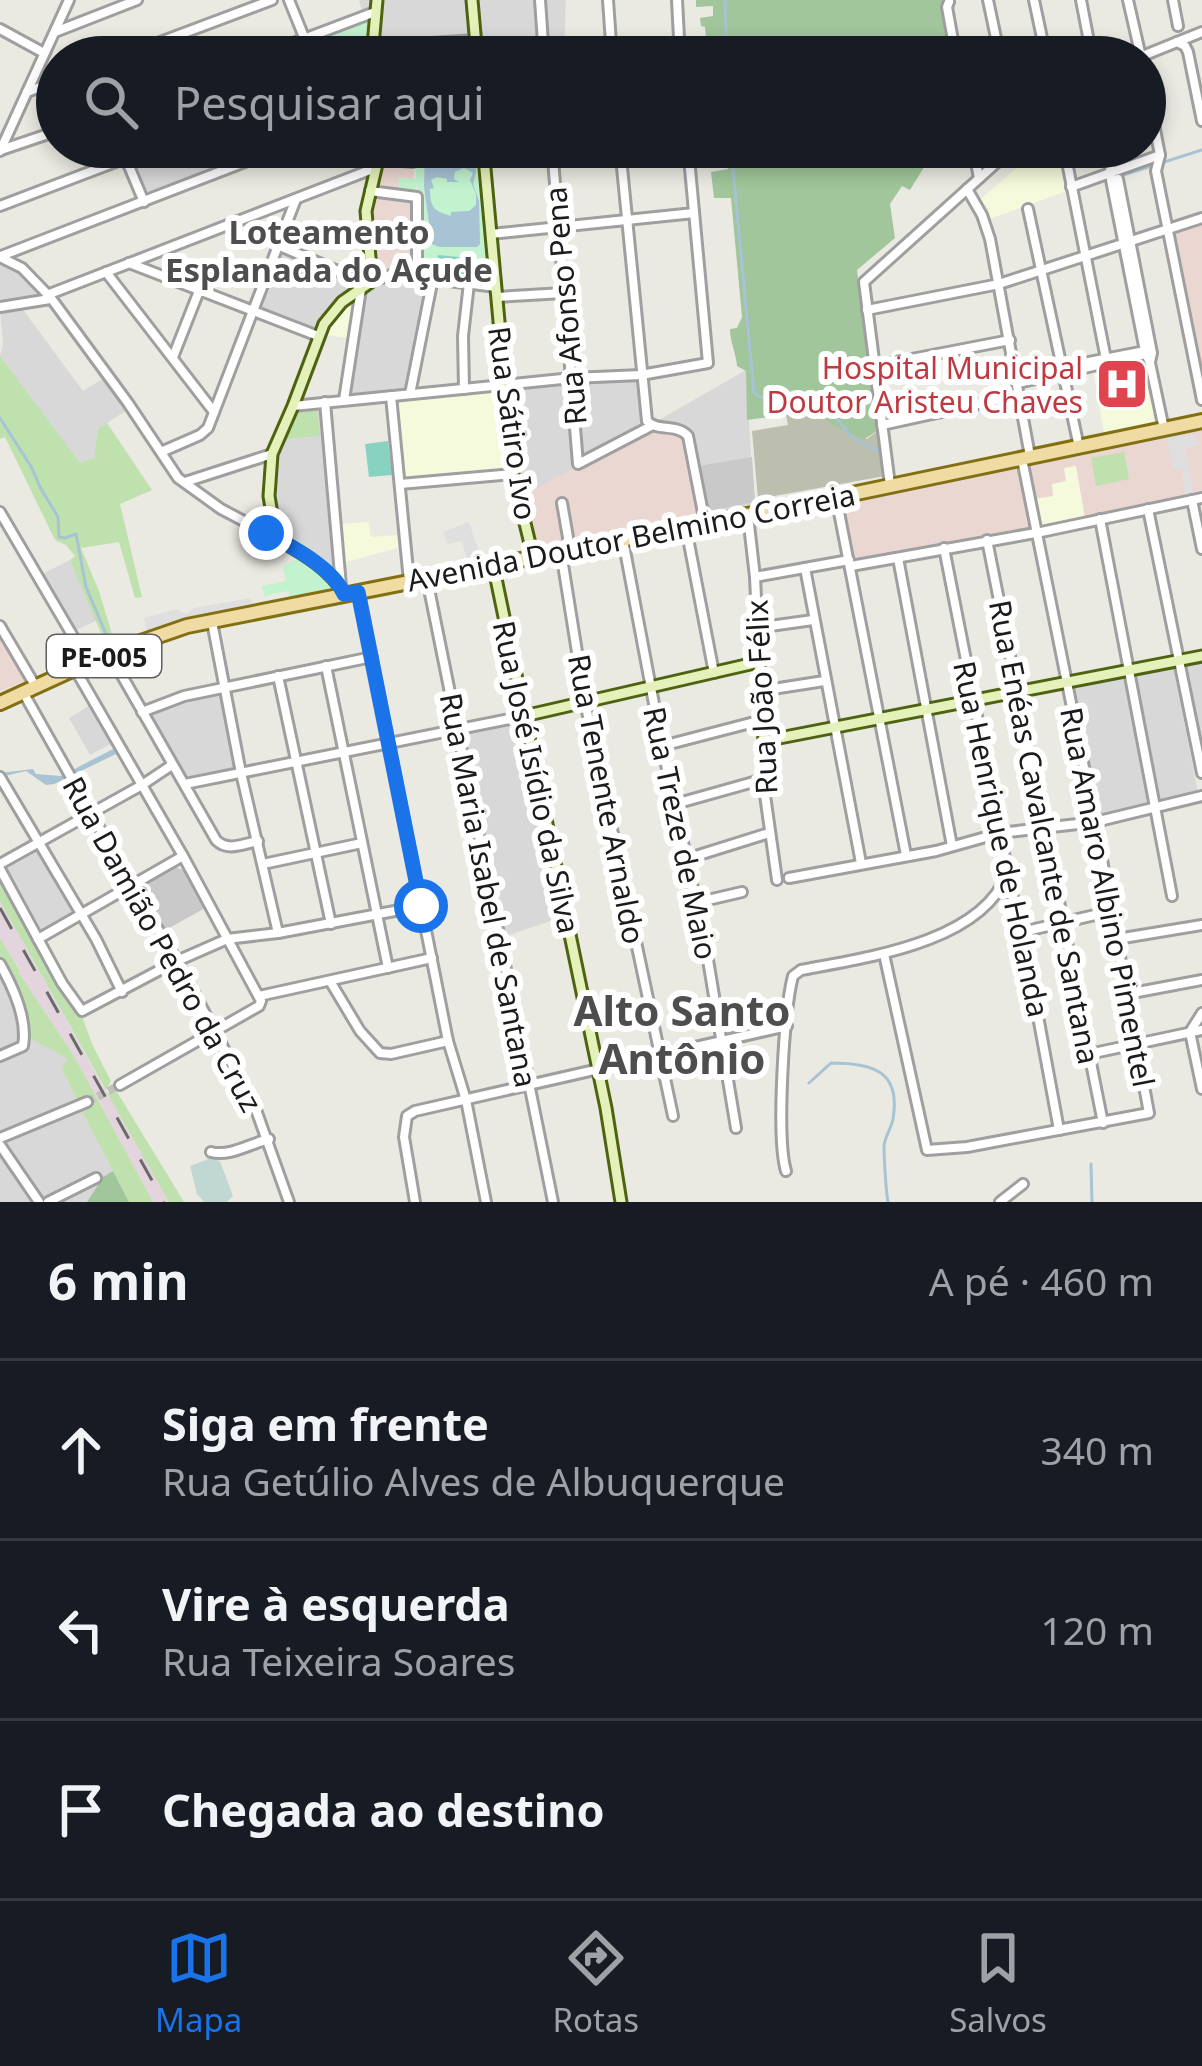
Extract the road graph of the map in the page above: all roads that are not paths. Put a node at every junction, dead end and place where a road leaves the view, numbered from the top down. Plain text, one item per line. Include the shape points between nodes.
1 (70, 0) edge
2 (137, 0) edge
3 (272, 0) edge
4 (289, 0) edge
5 (472, 0) edge
6 (540, 0) edge
7 (608, 0) edge
8 (677, 0) edge
9 (988, 0) edge
10 (1034, 0) edge
11 (1081, 0) edge
12 (1128, 0) edge
13 (1173, 0) edge
14 (949, 2) edge
15 (376, 6) edge
16 (1178, 26) dead end
17 (0, 29) edge
18 (54, 32) junction
19 (1198, 33) edge
20 (52, 36) edge
21 (176, 36) edge
22 (303, 36) edge
23 (308, 36) edge
24 (373, 36) edge
25 (476, 36) edge
26 (543, 36) edge
27 (611, 36) edge
28 (679, 36) edge
29 (953, 36) edge
30 (996, 36) edge
31 (1042, 36) edge
32 (1088, 36) edge
33 (1136, 36) edge
34 (1179, 41) junction
35 (1166, 46) edge
36 (36, 49) edge
37 (36, 71) edge
38 (36, 89) edge
39 (26, 93) junction
40 (1202, 121) edge
41 (36, 138) edge
42 (0, 151) edge
43 (100, 168) edge
44 (130, 168) edge
45 (230, 168) edge
46 (358, 168) edge
47 (375, 168) edge
48 (485, 168) edge
49 (553, 168) edge
50 (622, 168) edge
51 (690, 168) edge
52 (977, 168) edge
53 (990, 168) edge
54 (1068, 168) edge
55 (1113, 168) edge
56 (1137, 168) edge
57 (1160, 168) edge
58 (1115, 176) junction
59 (979, 178) junction
60 (1071, 187) junction
61 (968, 189) junction
62 (368, 191) junction
63 (296, 200) junction
64 (143, 202) junction
65 (0, 206) edge
66 (1028, 209) dead end
67 (694, 213) junction
68 (1202, 218) edge
69 (627, 221) junction
70 (558, 226) junction
71 (1168, 228) junction
72 (490, 233) junction
73 (1128, 242) junction
74 (280, 246) junction
75 (1085, 256) junction
76 (0, 257) edge
77 (129, 263) junction
78 (1041, 270) junction
79 (106, 272) junction
80 (417, 276) junction
81 (433, 278) junction
82 (469, 283) junction
83 (367, 284) junction
84 (999, 284) junction
85 (199, 291) junction
86 (497, 292) junction
87 (563, 292) junction
88 (49, 296) junction
89 (0, 307) edge
90 (867, 310) junction
91 (255, 312) junction
92 (318, 336) junction
93 (1010, 340) junction
94 (1148, 356) junction
95 (172, 357) junction
96 (1106, 358) junction
97 (874, 366) junction
98 (1063, 370) junction
99 (641, 375) junction
100 (572, 378) junction
101 (1017, 380) junction
102 (505, 385) junction
103 (464, 390) junction
104 (410, 395) junction
105 (1019, 395) junction
106 (391, 397) junction
107 (344, 400) junction
108 (1202, 400) edge
109 (325, 402) junction
110 (293, 406) junction
111 (214, 412) junction
112 (1202, 421) edge
113 (882, 425) junction
114 (652, 426) junction
115 (1164, 429) junction
116 (1079, 447) junction
117 (160, 452) junction
118 (272, 454) junction
119 (1026, 458) junction
120 (513, 474) junction
121 (184, 482) junction
122 (400, 484) junction
123 (890, 486) junction
124 (836, 497) junction
125 (1197, 499) edge
126 (562, 503) dead end
127 (1148, 509) junction
128 (0, 512) edge
129 (748, 514) junction
130 (1100, 519) junction
131 (705, 523) junction
132 (686, 526) junction
133 (1036, 533) junction
134 (276, 538) junction
135 (622, 538) junction
136 (987, 540) junction
137 (944, 548) junction
138 (1202, 549) edge
139 (565, 550) junction
140 (533, 556) junction
141 (898, 558) junction
142 (850, 563) junction
143 (493, 564) junction
144 (805, 568) junction
145 (754, 577) junction
146 (427, 578) junction
147 (409, 581) junction
148 (348, 591) junction
149 (212, 620) junction
150 (813, 620) junction
151 (0, 626) edge
152 (756, 628) junction
153 (109, 653) junction
154 (372, 656) junction
155 (1202, 656) edge
156 (1179, 661) junction
157 (759, 662) junction
158 (81, 666) junction
159 (326, 666) junction
160 (1130, 671) junction
161 (714, 673) junction
162 (278, 676) junction
163 (824, 681) junction
164 (1066, 683) junction
165 (225, 686) junction
166 (650, 689) junction
167 (30, 690) junction
168 (760, 691) junction
169 (1019, 693) junction
170 (973, 701) junction
171 (0, 703) edge
172 (585, 703) junction
173 (925, 711) junction
174 (142, 712) junction
175 (524, 716) junction
176 (881, 718) junction
177 (763, 720) junction
178 (836, 728) junction
179 (457, 730) junction
180 (764, 741) junction
181 (390, 745) junction
182 (662, 746) junction
183 (344, 753) junction
184 (296, 762) junction
185 (172, 765) junction
186 (241, 773) junction
187 (1202, 773) edge
188 (0, 778) edge
189 (764, 779) junction
190 (185, 784) junction
191 (142, 785) junction
192 (1202, 796) edge
193 (675, 804) junction
194 (1156, 808) junction
195 (91, 814) junction
196 (1095, 822) junction
197 (1047, 828) junction
198 (769, 833) junction
199 (1000, 833) junction
200 (257, 841) junction
201 (39, 843) junction
202 (362, 843) junction
203 (952, 846) junction
204 (315, 853) junction
205 (906, 855) junction
206 (183, 856) junction
207 (686, 859) junction
208 (861, 863) junction
209 (263, 864) junction
210 (0, 866) edge
211 (1008, 873) junction
212 (789, 878) dead end
213 (777, 880) dead end
214 (130, 884) junction
215 (742, 892) dead end
216 (1172, 896) dead end
217 (695, 903) junction
218 (421, 906) junction
219 (1112, 911) junction
220 (80, 914) junction
221 (375, 915) junction
222 (1064, 921) junction
223 (331, 924) junction
224 (1202, 925) edge
225 (1022, 932) junction
226 (278, 933) junction
227 (38, 939) junction
228 (227, 939) junction
229 (1117, 939) junction
230 (884, 954) junction
231 (432, 958) junction
232 (177, 961) junction
233 (0, 964) edge
234 (388, 968) junction
235 (1202, 980) edge
236 (330, 981) junction
237 (122, 992) junction
238 (1127, 994) junction
239 (260, 1000) junction
240 (1202, 1013) edge
241 (788, 1026) junction
242 (1202, 1030) edge
243 (214, 1032) junction
244 (1190, 1033) junction
245 (722, 1040) junction
246 (448, 1041) junction
247 (1135, 1043) junction
248 (1089, 1054) junction
249 (658, 1055) junction
250 (0, 1057) edge
251 (597, 1069) junction
252 (120, 1085) tunnel mouth
253 (528, 1085) junction
254 (1202, 1089) edge
255 (466, 1100) junction
256 (87, 1102) tunnel mouth
257 (673, 1116) dead end
258 (1103, 1123) junction
259 (736, 1127) dead end
260 (1059, 1130) junction
261 (268, 1138) junction
262 (0, 1142) edge
263 (211, 1152) dead end
264 (786, 1171) dead end
265 (96, 1178) dead end
266 (1023, 1184) dead end
267 (38, 1202) edge
268 (48, 1202) edge
269 (290, 1202) edge
270 (415, 1202) edge
271 (486, 1202) edge
272 (553, 1202) edge
273 (620, 1202) edge
274 (1000, 1202) edge

1 - 18 street
2 - 18 street
3 - 21 street
4 - 22 street
5 - 25 street
6 - 26 street
7 - 27 street
8 - 28 street
9 - 30 street
10 - 31 street
11 - 32 street
12 - 33 street
13 - 16 street
14 - 29 street
15 - 23 street
15 - 24 street
17 - 36 street
18 - 20 street
19 - 34 street
34 - 35 street
34 - 40 street via 1194,63
37 - 39 street
38 - 39 street
39 - 42 street
41 - 42 street
43 - 65 street
44 - 64 street
45 - 64 street
46 - 63 street
47 - 62 street
48 - 72 street, Rua Sátiro Ivo
49 - 70 street, Rua Afonso Pena
50 - 69 street
51 - 67 street
52 - 59 street
53 - 59 street
54 - 60 street
55 - 58 street
56 - 58 street
57 - 71 street
58 - 60 street
58 - 73 street
59 - 61 street
60 - 75 street
61 - 84 street, Rua Amaro Albino Pimentel via 987,227
61 - 90 street via 866,279
62 - 80 street via 417,196
62 - 83 street
63 - 74 street
63 - 77 street
64 - 76 street
66 - 78 street
67 - 69 street
67 - 99 street via 708,363
68 - 71 street
69 - 70 street
69 - 99 street
70 - 72 street
70 - 87 street, Rua Afonso Pena
71 - 73 street
71 - 108 street
72 - 86 street, Rua Sátiro Ivo
73 - 75 street
73 - 94 street
74 - 83 street
74 - 91 street
75 - 78 street
75 - 96 street
76 - 88 street
77 - 79 street
77 - 85 street
78 - 84 street
78 - 98 street
79 - 88 street
79 - 95 street
80 - 81 street
80 - 83 street
81 - 82 street
81 - 104 street
82 - 86 street
82 - 103 street
83 - 92 street via 332,312
83 - 107 street
84 - 90 street
84 - 93 street, Rua Amaro Albino Pimentel
85 - 91 street
85 - 95 street
86 - 87 street
86 - 102 street, Rua Sátiro Ivo
87 - 100 street, Rua Afonso Pena
88 - 89 street
88 - 117 street
90 - 97 street
91 - 92 street
91 - 111 street
92 - 110 street
93 - 97 street
93 - 101 street, Rua Amaro Albino Pimentel
94 - 96 street
94 - 98 street
94 - 115 street
95 - 111 street
96 - 98 street
97 - 113 street
98 - 101 street
98 - 116 street
99 - 100 street
99 - 114 street
100 - 102 street
100 - 114 street, Rua Afonso Pena via 578,464
101 - 105 street, Rua Amaro Albino Pimentel
102 - 103 street
102 - 120 street, Rua Sátiro Ivo
103 - 104 street
104 - 106 street
105 - 113 street
105 - 119 street, Rua Amaro Albino Pimentel
106 - 107 street
106 - 122 street
107 - 109 street
109 - 110 street
109 - 148 street
110 - 118 street
111 - 117 street via 204,432
112 - 115 main road, Avenida Doutor Belmino Correia / PE-005
113 - 123 street
114 - 131 street via 688,436
115 - 116 main road, Avenida Doutor Belmino Correia / PE-005
116 - 119 main road, Avenida Doutor Belmino Correia / PE-005
117 - 121 street
118 - 121 street
118 - 134 street
119 - 123 main road, Avenida Doutor Belmino Correia / PE-005
119 - 133 street, Rua Amaro Albino Pimentel
120 - 122 street
120 - 140 street, Rua Sátiro Ivo
121 - 134 street
122 - 147 street
123 - 124 main road, Avenida Doutor Belmino Correia / PE-005
124 - 129 main road, Avenida Doutor Belmino Correia / PE-005
124 - 142 street
125 - 127 street
125 - 138 street
126 - 139 street, Rua Tenente Arnaldo
127 - 130 street
127 - 156 street
128 - 158 street
129 - 131 main road, Avenida Doutor Belmino Correia / PE-005
129 - 145 street, Rua João Félix
130 - 133 street
130 - 160 street
131 - 132 main road, Avenida Doutor Belmino Correia / PE-005
132 - 135 main road, Avenida Doutor Belmino Correia / PE-005
132 - 161 street
133 - 136 street
133 - 164 street, Rua Amaro Albino Pimentel
134 - 148 street
135 - 139 main road, Avenida Doutor Belmino Correia / PE-005
135 - 166 street, Rua Treze de Maio
136 - 137 street
136 - 169 street, Rua Enéas Cavalcante de Santana
137 - 141 street
137 - 170 street, Rua Henrique de Holanda
139 - 140 main road, Avenida Doutor Belmino Correia / PE-005
139 - 172 street, Rua Tenente Arnaldo
140 - 143 main road, Avenida Doutor Belmino Correia / PE-005
141 - 142 street
141 - 173 street
142 - 144 street
142 - 176 street
143 - 146 main road, Avenida Doutor Belmino Correia / PE-005
143 - 175 street, Rua José Isídio da Silva
144 - 145 street
144 - 150 street
145 - 152 street, Rua João Félix
146 - 147 main road, Avenida Doutor Belmino Correia / PE-005
146 - 179 street, Rua Maria Isabel de Santana
147 - 148 main road, Avenida Doutor Belmino Correia / PE-005
148 - 149 main road, Avenida Doutor Belmino Correia / PE-005
148 - 154 street
149 - 153 main road, Avenida Doutor Belmino Correia / PE-005
149 - 165 street
150 - 152 street
150 - 163 street
151 - 167 street, Rua Damião Pedro da Cruz
152 - 157 street, Rua João Félix
153 - 158 main road, Avenida Doutor Belmino Correia / PE-005
153 - 174 street
154 - 159 street
154 - 181 street
155 - 156 street
156 - 160 street
156 - 187 street
157 - 161 street
157 - 168 street, Rua João Félix
158 - 167 main road, Avenida Doutor Belmino Correia / PE-005
158 - 191 street
159 - 162 street
159 - 183 street
160 - 164 street
160 - 194 street
161 - 166 street
162 - 165 street
162 - 184 street
163 - 168 street
163 - 178 street
164 - 169 street
164 - 196 street, Rua Amaro Albino Pimentel
165 - 174 street
165 - 186 street
166 - 172 street
166 - 182 street, Rua Treze de Maio
167 - 171 main road, Avenida Doutor Belmino Correia / PE-005
167 - 195 street, Rua Damião Pedro da Cruz
168 - 177 street, Rua João Félix
169 - 170 street
169 - 197 street, Rua Enéas Cavalcante de Santana
170 - 173 street
170 - 199 street, Rua Henrique de Holanda
172 - 175 street
172 - 249 street, Rua Tenente Arnaldo
173 - 176 street
173 - 203 street
174 - 185 street
175 - 179 street
175 - 251 street, Rua José Isídio da Silva
176 - 178 street
176 - 205 street
177 - 180 street, Rua João Félix
177 - 182 street
178 - 180 street
178 - 208 street
179 - 181 street
179 - 253 street, Rua Maria Isabel de Santana
180 - 189 street, Rua João Félix
181 - 183 street
181 - 218 street
182 - 193 street, Rua Treze de Maio
183 - 184 street
183 - 202 street
184 - 186 street
184 - 204 street
185 - 190 street
185 - 191 street
186 - 190 street
186 - 200 street
188 - 201 street
189 - 193 street
189 - 198 street, Rua João Félix
190 - 200 street via 221,845
191 - 195 street
191 - 206 street
192 - 194 street
193 - 207 street, Rua Treze de Maio
194 - 196 street
194 - 216 street
195 - 201 street
195 - 214 street, Rua Damião Pedro da Cruz
196 - 197 street
196 - 219 street, Rua Amaro Albino Pimentel
197 - 199 street
197 - 222 street, Rua Enéas Cavalcante de Santana
198 - 207 street
198 - 213 street, Rua João Félix
199 - 203 street
199 - 211 street, Rua Henrique de Holanda
200 - 209 street
201 - 210 street
201 - 220 street
202 - 204 street
202 - 221 street
203 - 205 street
204 - 209 street
204 - 223 street
205 - 208 street
206 - 214 street
206 - 228 street
207 - 217 street, Rua Treze de Maio
208 - 212 street
209 - 226 street
210 - 227 street
211 - 225 street, Rua Henrique de Holanda
211 - 230 street via 980,911 934,940
214 - 220 street
214 - 232 street, Rua Damião Pedro da Cruz
215 - 217 street
217 - 245 street, Rua Treze de Maio
218 - 221 street
218 - 231 street
219 - 222 street
219 - 229 street, Rua Amaro Albino Pimentel
220 - 227 street
220 - 237 street
221 - 223 street
221 - 234 street
222 - 225 street
222 - 248 street, Rua Enéas Cavalcante de Santana
223 - 226 street
224 - 229 street
225 - 260 street, Rua Henrique de Holanda
226 - 228 street
227 - 237 street via 82,1011
228 - 232 street
228 - 239 street
229 - 238 street, Rua Amaro Albino Pimentel
230 - 241 street via 801,970 791,980
230 - 260 street, Rua Amaro Albino Pimentel via 927,1150
231 - 234 street
231 - 246 street
232 - 237 street
232 - 243 street, Rua Damião Pedro da Cruz
233 - 250 street via 25,1037
234 - 236 street
235 - 238 street
236 - 239 street
236 - 246 street via 380,1053
238 - 247 street, Rua Amaro Albino Pimentel
239 - 243 street
240 - 244 street
241 - 245 street
241 - 264 street
242 - 244 street
243 - 252 street
243 - 261 street, Rua Damião Pedro da Cruz
244 - 247 street
244 - 254 street
245 - 249 street
245 - 259 street, Rua Treze de Maio
246 - 255 street
247 - 248 street
247 - 258 street, Rua Amaro Albino Pimentel via 1149,1114
248 - 258 street, Rua Enéas Cavalcante de Santana
249 - 251 street
249 - 257 street, Rua Tenente Arnaldo
251 - 253 street
251 - 273 street, Rua José Isídio da Silva
253 - 255 street
253 - 272 street, Rua Maria Isabel de Santana
255 - 270 street via 407,1116
255 - 271 street
256 - 262 street
258 - 260 street, Rua Amaro Albino Pimentel
261 - 263 street
261 - 269 street, Rua Damião Pedro da Cruz
262 - 267 street
265 - 268 street
266 - 274 street

